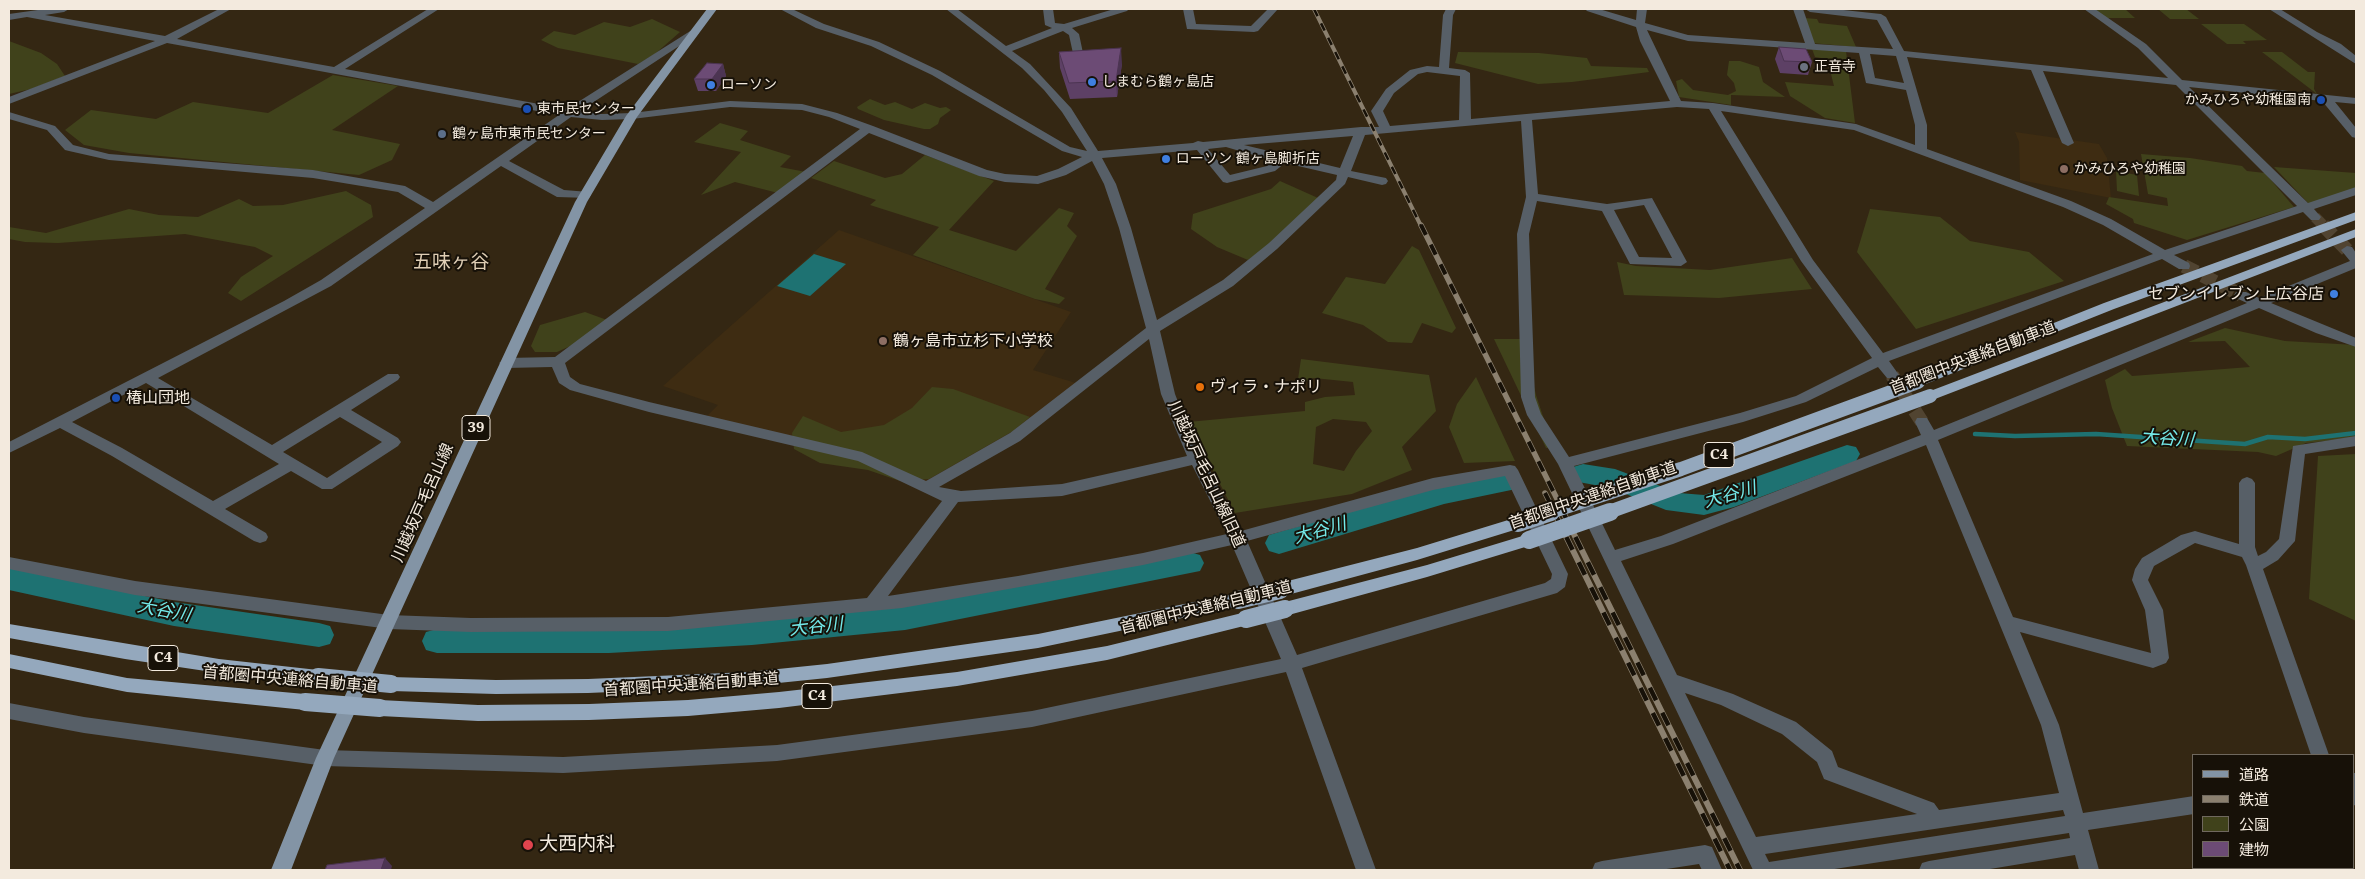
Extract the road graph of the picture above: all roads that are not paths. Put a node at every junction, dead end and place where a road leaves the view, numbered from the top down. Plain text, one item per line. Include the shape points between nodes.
1 (64, 9) edge
2 (226, 9) edge
3 (434, 9) edge
4 (712, 9) edge
5 (785, 9) edge
6 (951, 9) edge
7 (1048, 9) edge
8 (1124, 9) edge
9 (1188, 9) edge
10 (1273, 9) edge
11 (1452, 9) edge
12 (1590, 9) edge
13 (1642, 9) edge
14 (1798, 9) edge
15 (1810, 9) edge
16 (2089, 9) edge
17 (2274, 9) edge
18 (25, 14) junction
19 (1092, 14) edge
20 (9, 17) edge
21 (1640, 25) junction
22 (1064, 28) junction
23 (695, 31) junction
24 (166, 40) junction
25 (1811, 47) junction
26 (1005, 50) junction
27 (1864, 50) junction
28 (1900, 53) junction
29 (1106, 55) edge
30 (2356, 61) edge
31 (2035, 66) junction
32 (336, 70) junction
33 (1444, 71) junction
34 (2182, 83) junction
35 (1911, 87) junction
36 (2326, 98) junction
37 (9, 101) edge
38 (2356, 101) edge
39 (1676, 104) junction
40 (1713, 106) junction
41 (569, 113) junction
42 (9, 115) edge
43 (632, 116) junction
44 (1526, 116) junction
45 (1465, 121) junction
46 (869, 128) junction
47 (1385, 128) junction
48 (1361, 130) junction
49 (2356, 135) edge
50 (1222, 142) junction
51 (2068, 143) dead end
52 (1198, 144) junction
53 (1921, 150) junction
54 (1096, 154) junction
55 (1282, 160) junction
56 (501, 161) junction
57 (1344, 173) junction
58 (1382, 181) dead end
59 (2356, 190) edge
60 (585, 195) junction
61 (1532, 196) junction
62 (2306, 206) junction
63 (434, 208) junction
64 (1607, 208) junction
65 (2356, 216) edge
66 (2315, 217) tunnel mouth
67 (2356, 233) edge
68 (2164, 254) junction
69 (2353, 258) edge
70 (2184, 266) tunnel mouth
71 (2241, 295) tunnel mouth
72 (2258, 303) junction
73 (1153, 329) junction
74 (2356, 343) edge
75 (1882, 359) junction
76 (558, 362) junction
77 (506, 363) junction
78 (1892, 375) tunnel mouth
79 (393, 377) dead end
80 (146, 378) junction
81 (341, 411) junction
82 (60, 422) junction
83 (1926, 430) junction
84 (2356, 441) edge
85 (9, 448) edge
86 (272, 452) junction
87 (1196, 460) junction
88 (292, 464) junction
89 (1565, 464) junction
90 (2247, 483) dead end
91 (927, 487) junction
92 (954, 496) junction
93 (212, 509) junction
94 (260, 537) dead end
95 (1237, 538) junction
96 (1610, 558) junction
97 (2251, 559) junction
98 (9, 562) edge
99 (872, 604) junction
100 (388, 622) junction
101 (2008, 622) junction
102 (9, 631) edge
103 (9, 661) edge
104 (1292, 664) junction
105 (1670, 680) junction
106 (9, 711) edge
107 (2320, 754) edge
108 (325, 758) junction
109 (2070, 800) junction
110 (2192, 805) edge
111 (1935, 820) junction
112 (2076, 823) junction
113 (2082, 845) junction
114 (1751, 847) junction
115 (281, 870) edge
116 (1366, 870) edge
117 (1602, 870) edge
118 (1712, 870) edge
119 (1769, 870) edge
120 (1929, 870) edge
121 (2089, 870) edge

1 - 18 street
2 - 24 street
3 - 32 street
4 - 23 main road, 川越坂戸毛呂山線 / 39
5 - 54 street via 820,26 875,44 936,73 1074,153
6 - 26 street, 川越坂戸毛呂山線旧道
7 - 22 street via 1050,25
8 - 19 street
9 - 10 street via 1191,27 1254,29
11 - 33 street via 1448,15
12 - 21 street
13 - 21 street
14 - 25 street
15 - 28 street via 1881,17
16 - 34 street via 2142,46
17 - 30 street
18 - 20 street
18 - 24 street
19 - 22 street
21 - 25 street via 1688,38
21 - 39 street
22 - 26 street
22 - 29 street via 1074,34 1078,56
23 - 41 street
23 - 43 main road, 川越坂戸毛呂山線 / 39
24 - 32 street
24 - 37 street
25 - 27 street
26 - 54 street, 川越坂戸毛呂山線旧道 via 1048,88
27 - 28 street
27 - 35 street via 1870,81
28 - 31 street
28 - 35 street
31 - 34 street
31 - 51 street
32 - 41 street
33 - 45 street via 1465,73
33 - 47 street via 1426,69 1414,72 1390,91 1377,111
34 - 36 street
34 - 62 street
35 - 53 street via 1922,125
36 - 38 street
36 - 49 street
39 - 40 street
39 - 44 street
40 - 53 street via 1842,123
40 - 75 street via 1807,260
41 - 43 street
41 - 56 street
42 - 63 street via 51,128 68,148 108,157 313,174 401,189
43 - 46 street via 703,106 757,104 802,107
43 - 60 main road, 川越坂戸毛呂山線 / 39
44 - 45 street
44 - 61 street
45 - 47 street
46 - 54 street via 983,173 1005,178 1038,180 1062,172
46 - 76 street
47 - 48 street
48 - 50 street
48 - 57 street
50 - 52 street
50 - 55 street
52 - 54 street
52 - 55 street via 1228,179 1271,169
53 - 68 street via 2067,204
54 - 73 street, 川越坂戸毛呂山線旧道 via 1125,228
55 - 57 street
56 - 60 street via 561,194
56 - 63 street
57 - 58 street
57 - 73 street via 1341,181 1273,246 1235,277
59 - 62 street
60 - 77 main road, 川越坂戸毛呂山線 / 39
61 - 64 street
61 - 89 street via 1523,234 1528,397 1534,415
62 - 66 street
62 - 68 street
63 - 80 street via 326,283
64 - 64 street via 1648,201 1681,262 1635,261
65 - 102 highway, 首都圏中央連絡自動車道 / C4, bridge via 1681,469 1518,523 1280,590 1038,641 758,678 496,687 318,678 125,652
67 - 103 highway, 首都圏中央連絡自動車道 / C4, bridge via 1930,396 1529,540 1427,572 1107,653 957,679 779,700 688,708 478,713 380,708 127,685
68 - 70 street
68 - 75 street
69 - 72 street
71 - 72 street
72 - 74 street
72 - 83 street
73 - 87 street, 川越坂戸毛呂山線旧道 via 1168,394
73 - 91 street via 1015,437
75 - 78 street
75 - 89 street via 1801,400
76 - 77 street
76 - 91 street via 564,380 575,387 862,458
77 - 100 main road, 川越坂戸毛呂山線 / 39
79 - 81 street
80 - 82 street
80 - 86 street
81 - 86 street
81 - 88 street via 392,442 327,485
82 - 85 street
82 - 93 street
83 - 96 street via 1685,533
83 - 101 street
84 - 97 street via 2298,450 2287,541 2272,556
86 - 88 street
87 - 92 street via 1062,490
87 - 95 street, 川越坂戸毛呂山線旧道
88 - 93 street
89 - 96 street
90 - 97 street
91 - 92 street via 942,495
92 - 99 street
93 - 94 street
95 - 99 street via 1037,579
95 - 104 street, 川越坂戸毛呂山線旧道
95 - 104 street via 1433,484 1510,470 1560,574 1558,582 1551,588
96 - 105 street
97 - 101 street via 2195,537 2148,562 2140,580 2154,610 2160,658 2153,661
97 - 107 street
98 - 100 street via 135,588
99 - 100 street via 668,624
100 - 108 main road, 川越坂戸毛呂山線 / 39
101 - 109 street via 2050,725
104 - 108 street via 1032,719 777,753 563,765
104 - 116 street, 川越坂戸毛呂山線旧道
105 - 111 street via 1728,699 1781,724 1825,756 1831,773 1927,809
105 - 114 street
106 - 108 street via 84,725
108 - 115 main road, 川越坂戸毛呂山線 / 39
109 - 111 street
109 - 112 street
110 - 112 street
111 - 114 street
112 - 113 street
112 - 119 street
113 - 120 street
113 - 121 street
114 - 119 street
117 - 118 street via 1705,854

